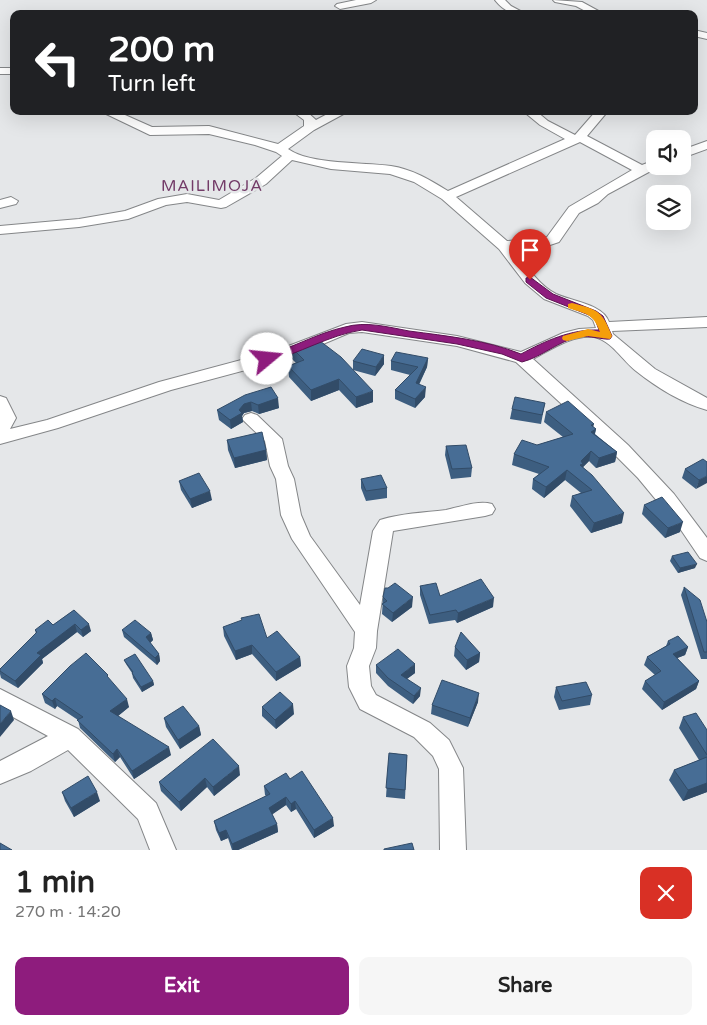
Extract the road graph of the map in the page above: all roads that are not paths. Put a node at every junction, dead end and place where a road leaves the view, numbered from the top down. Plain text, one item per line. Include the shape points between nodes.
1 (371, 0) edge
2 (500, 0) edge
3 (558, 0) edge
4 (340, 6) edge
5 (512, 10) edge
6 (592, 10) edge
7 (115, 115) edge
8 (304, 115) edge
9 (335, 115) edge
10 (534, 115) edge
11 (598, 115) edge
12 (310, 127) junction
13 (577, 138) junction
14 (707, 145) edge
15 (691, 151) edge
16 (285, 153) junction
17 (646, 168) edge
18 (640, 170) junction
19 (447, 196) junction
20 (0, 230) edge
21 (504, 246) junction
22 (707, 322) edge
23 (603, 327) junction
24 (522, 358) junction
25 (0, 402) edge
26 (707, 404) edge
27 (251, 419) dead end
28 (0, 431) edge
29 (0, 438) edge
30 (484, 509) dead end
31 (707, 553) edge
32 (366, 631) junction
33 (0, 699) edge
34 (70, 736) junction
35 (0, 773) edge
36 (163, 850) edge
37 (453, 850) edge

1 - 4 street
2 - 5 street
3 - 6 street
7 - 16 street via 150,131 209,130 259,142
8 - 12 street via 310,119
9 - 12 street
10 - 13 street
11 - 13 street
12 - 16 street
13 - 18 street
13 - 19 street
14 - 15 street
16 - 19 street via 331,166 406,173
16 - 20 street via 261,181 221,204 188,198 163,202 128,215
17 - 18 street
18 - 21 street via 574,210 550,241
19 - 21 street
21 - 23 street via 530,280 549,296 593,313
22 - 23 street via 676,326 626,324
23 - 24 street via 598,333 577,334
23 - 26 street via 644,369
24 - 29 street via 457,341 362,327 346,329 284,354 165,386
24 - 31 street via 661,489
25 - 28 street via 7,418
27 - 32 street via 273,440 285,479 291,515 302,539
30 - 32 street via 387,525 383,531
32 - 37 street via 366,648 358,666 360,687 368,702 422,730 441,748 451,768
33 - 34 street
34 - 35 street via 23,764
34 - 36 street via 147,812

